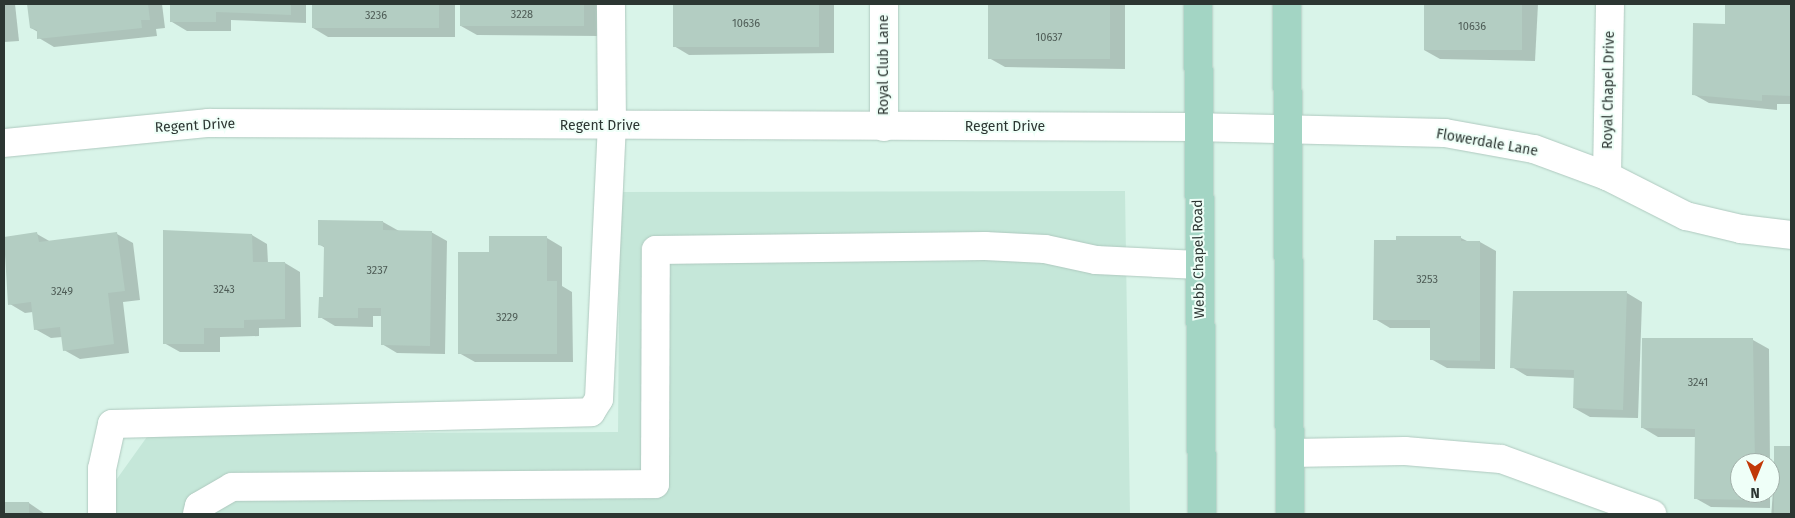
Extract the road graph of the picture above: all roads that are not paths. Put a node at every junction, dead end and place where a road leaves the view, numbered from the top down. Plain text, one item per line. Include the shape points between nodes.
1 (611, 4) edge
2 (884, 4) edge
3 (1198, 4) edge
4 (1287, 4) edge
5 (1610, 4) edge
6 (612, 126) junction
7 (884, 127) junction
8 (1197, 127) junction
9 (1286, 131) junction
10 (4, 143) edge
11 (1607, 176) junction
12 (1791, 235) edge
13 (1199, 265) junction
14 (1290, 453) junction
15 (102, 514) edge
16 (197, 514) edge
17 (1202, 514) edge
18 (1290, 514) edge
19 (1652, 514) edge

1 - 6 street
2 - 7 street, Royal Club Lane
3 - 8 main road, Webb Chapel Road
4 - 9 main road
5 - 11 street, Royal Chapel Drive
6 - 7 street, Regent Drive
6 - 10 street, Regent Drive via 208,123
6 - 15 street via 599,399 591,412 112,424 102,469
7 - 8 street, Regent Drive
8 - 9 street, Flowerdale Lane
8 - 13 main road, Webb Chapel Road
9 - 11 street, Flowerdale Lane via 1445,133 1534,149
9 - 14 main road
11 - 12 street, Flowerdale Lane via 1686,216 1741,229
13 - 16 street via 1096,260 1046,249 985,246 656,250 655,484 232,488 199,506
13 - 17 main road, Webb Chapel Road
14 - 18 main road
14 - 19 street via 1405,451 1501,459

